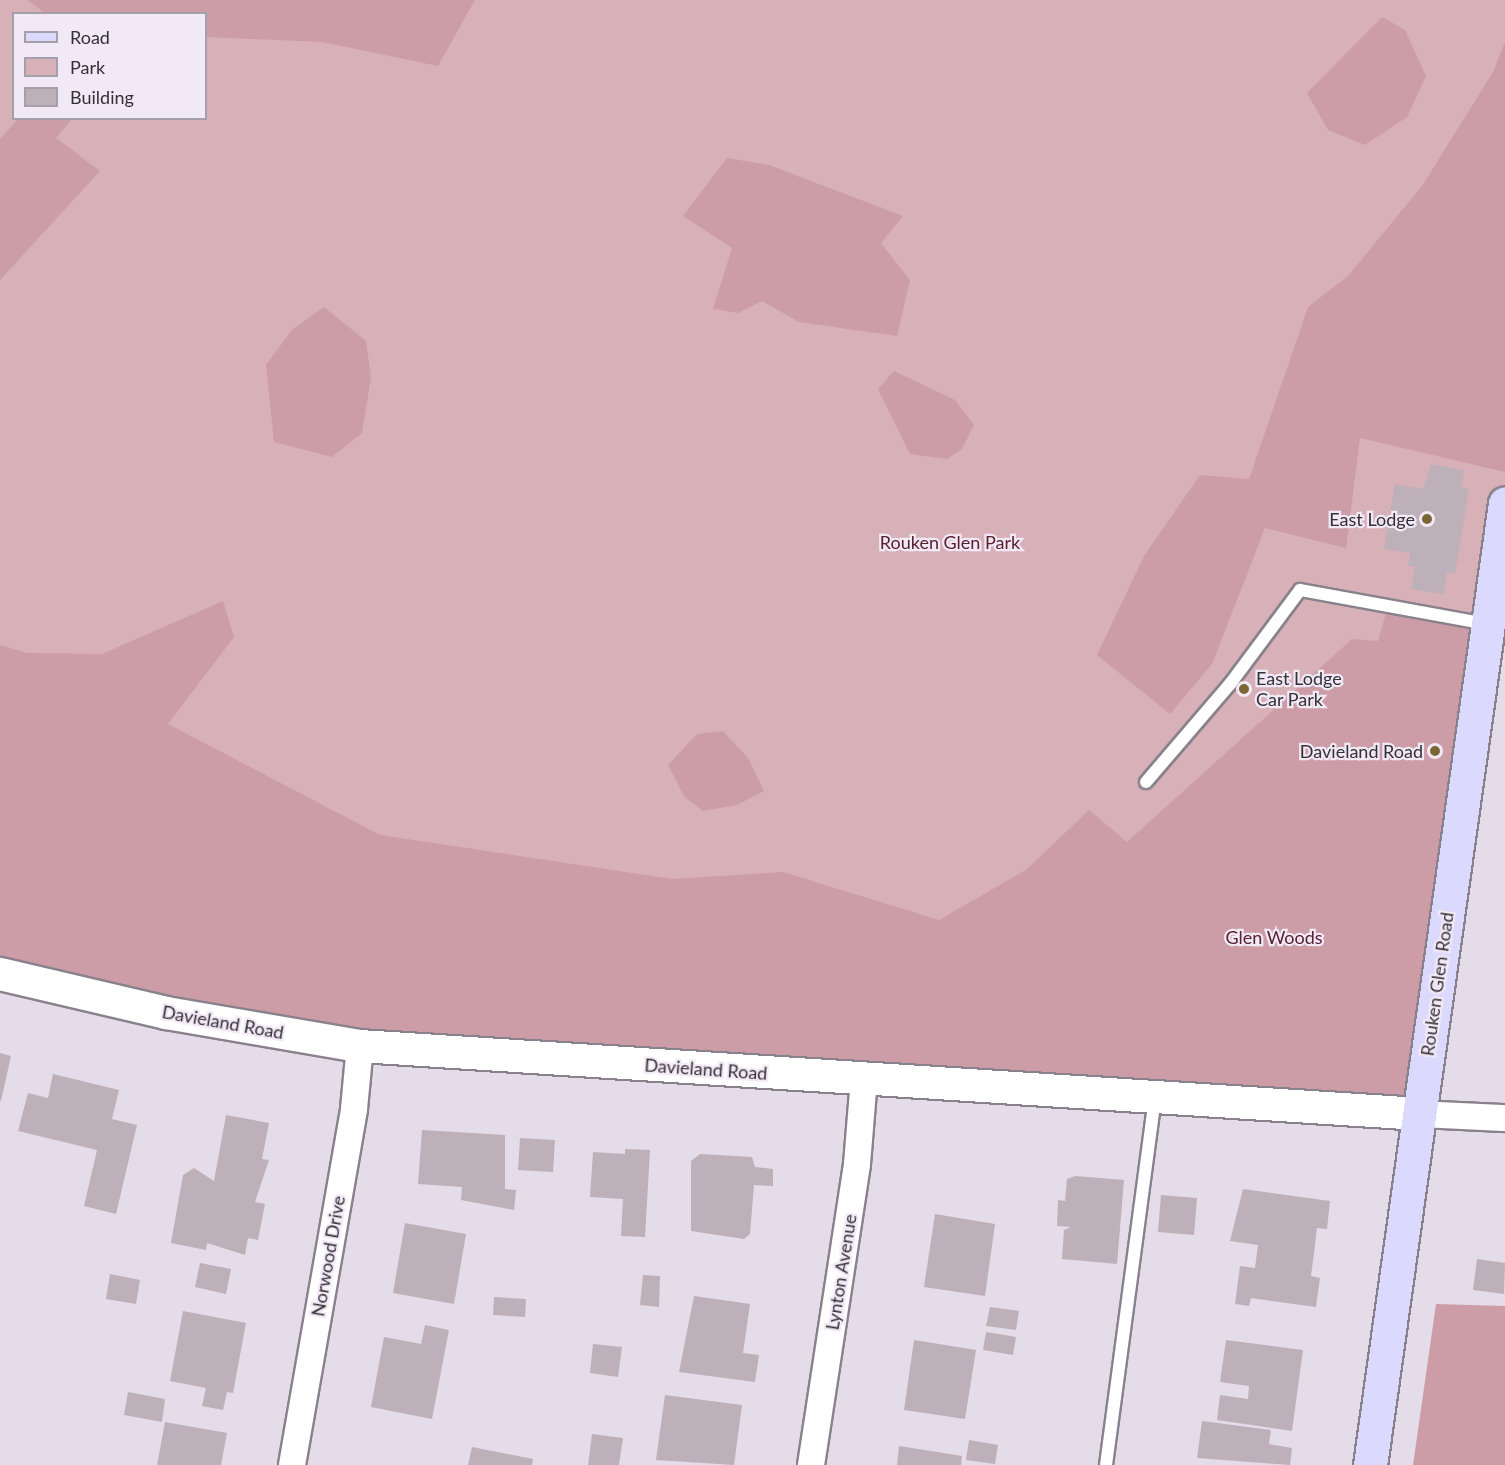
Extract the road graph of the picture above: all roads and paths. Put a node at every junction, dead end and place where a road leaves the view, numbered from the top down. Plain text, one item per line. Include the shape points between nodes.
1 (1505, 503) edge
2 (1488, 624) junction
3 (1146, 782) dead end
4 (0, 974) edge
5 (360, 1046) junction
6 (864, 1079) junction
7 (1155, 1097) junction
8 (1419, 1114) junction
9 (1505, 1118) edge
10 (292, 1465) edge
11 (811, 1465) edge
12 (1106, 1465) edge
13 (1370, 1465) edge

1 - 2 main road, Rouken Glen Road
2 - 3 lane via 1300,590 1230,684
2 - 8 main road, Rouken Glen Road
4 - 5 street, Davieland Road via 166,1013
5 - 6 street, Davieland Road
5 - 10 street, Norwood Drive via 354,1109
6 - 7 street, Davieland Road
6 - 11 street, Lynton Avenue via 857,1164
7 - 8 street, Davieland Road
7 - 12 lane
8 - 9 street
8 - 13 main road, Rouken Glen Road

